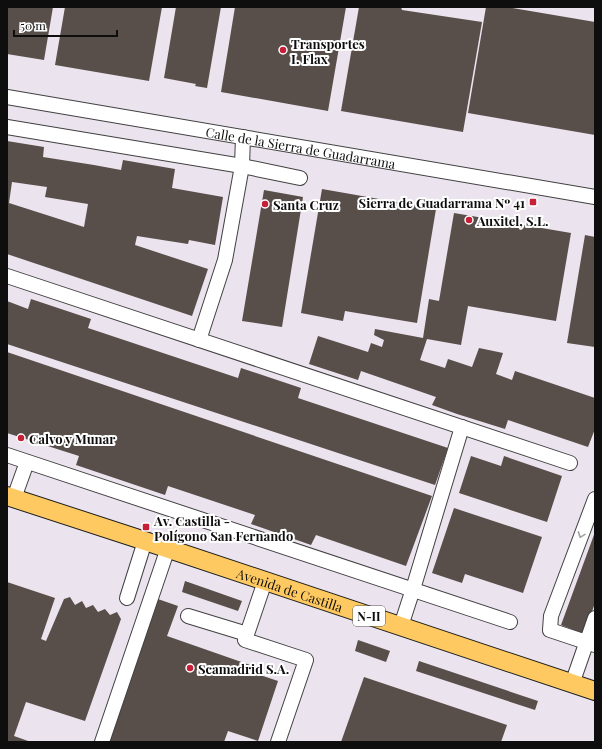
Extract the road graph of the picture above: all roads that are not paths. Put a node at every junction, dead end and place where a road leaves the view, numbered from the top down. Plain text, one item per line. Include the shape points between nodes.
1 (7, 97) edge
2 (7, 127) edge
3 (243, 137) junction
4 (242, 166) junction
5 (300, 178) dead end
6 (595, 197) edge
7 (7, 276) edge
8 (199, 340) junction
9 (462, 427) junction
10 (7, 455) edge
11 (27, 462) junction
12 (570, 463) dead end
13 (11, 497) edge
14 (594, 503) edge
15 (145, 541) junction
16 (168, 548) junction
17 (265, 581) junction
18 (413, 589) junction
19 (127, 598) dead end
20 (188, 616) dead end
21 (595, 618) edge
22 (510, 622) dead end
23 (401, 626) junction
24 (247, 634) junction
25 (590, 644) edge
26 (572, 684) junction
27 (595, 691) edge
28 (102, 742) edge
29 (278, 742) edge

1 - 3 street, Calle de la Sierra de Guadarrama
2 - 4 street
3 - 4 street
3 - 6 street, Calle de la Sierra de Guadarrama
4 - 5 street
4 - 8 street via 225,260
7 - 8 street
8 - 9 street
9 - 12 street
9 - 18 street
10 - 11 street
11 - 13 street
11 - 18 street
13 - 15 main road, Avenida de Castilla / N-II
14 -> 25 street via 551,616 550,630
15 - 16 main road, Avenida de Castilla / N-II
15 - 19 street
16 - 17 main road, Avenida de Castilla / N-II
16 - 28 street
17 - 23 main road, Avenida de Castilla / N-II
17 - 24 street
18 - 22 street
18 - 23 street
20 - 24 street
21 - 25 street
23 - 26 main road, Avenida de Castilla / N-II
24 - 29 street via 245,640 306,660
25 - 26 street
26 - 27 main road, Avenida de Castilla / N-II

